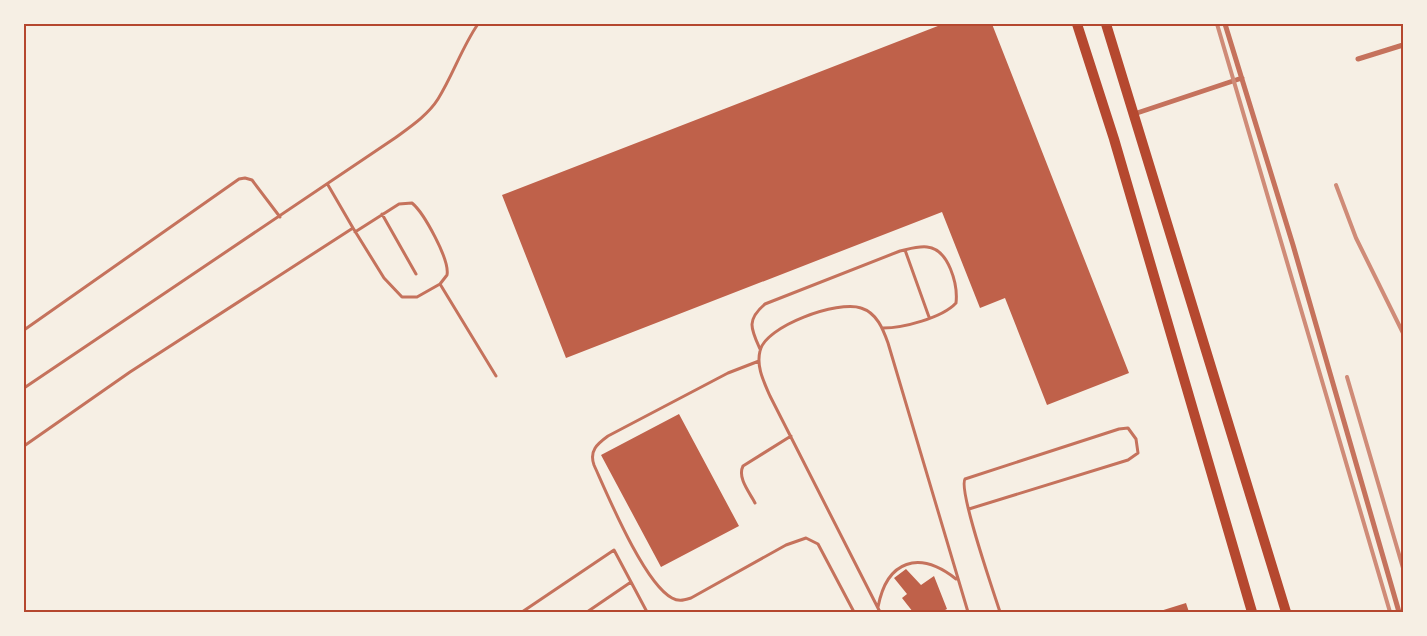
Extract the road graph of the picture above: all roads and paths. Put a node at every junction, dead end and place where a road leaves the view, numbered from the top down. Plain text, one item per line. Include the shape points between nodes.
1 (478, 24) edge
2 (1077, 24) edge
3 (1106, 24) edge
4 (1225, 24) edge
5 (1403, 45) edge
6 (1358, 59) dead end
7 (1242, 78) junction
8 (1133, 114) junction
9 (328, 185) junction
10 (382, 214) junction
11 (280, 217) junction
12 (353, 228) junction
13 (356, 232) junction
14 (905, 250) junction
15 (416, 274) dead end
16 (440, 284) junction
17 (929, 317) junction
18 (883, 328) junction
19 (24, 330) edge
20 (760, 349) junction
21 (759, 360) junction
22 (496, 376) dead end
23 (24, 388) edge
24 (791, 436) junction
25 (24, 446) edge
26 (756, 504) dead end
27 (968, 509) junction
28 (957, 579) junction
29 (631, 582) junction
30 (879, 610) edge
31 (522, 612) edge
32 (587, 612) edge
33 (647, 612) edge
34 (854, 612) edge
35 (968, 612) edge
36 (1000, 612) edge
37 (1252, 612) edge
38 (1286, 612) edge
39 (1399, 612) edge

1 - 9 lane via 437,100 395,138
2 - 37 main road via 1114,139
3 - 8 main road
4 - 7 street
5 - 6 street
7 - 8 street
7 - 39 street
8 - 38 main road
9 - 11 lane
9 - 12 lane
10 - 13 lane
10 - 15 lane
10 - 16 lane via 405,202 416,206 447,262 447,275
11 - 19 lane via 252,180 239,179
11 - 23 lane
12 - 13 lane
12 - 25 lane via 130,372
13 - 16 lane via 384,278 402,297 417,297
14 - 17 lane
14 - 17 lane via 935,249 945,259 954,281 956,303
14 - 20 lane via 764,304 752,316 751,326
16 - 22 lane
17 - 18 lane via 903,327
18 - 20 lane via 869,312 851,306 818,312 786,325 765,339
18 - 28 lane
20 - 21 lane
21 - 24 lane via 770,396
21 - 34 lane via 608,436 594,449 591,457 594,465 642,562 672,598 680,601 691,598 786,545 806,538 818,544
24 - 26 lane via 742,466 743,480
24 - 30 lane
27 - 27 lane via 1128,460 1138,453 1136,439 1128,428 1118,429 969,477 963,486
27 - 36 lane
28 - 30 lane via 928,563 909,563 886,583
28 - 35 lane
29 - 31 lane via 614,550
29 - 32 lane
29 - 33 lane

